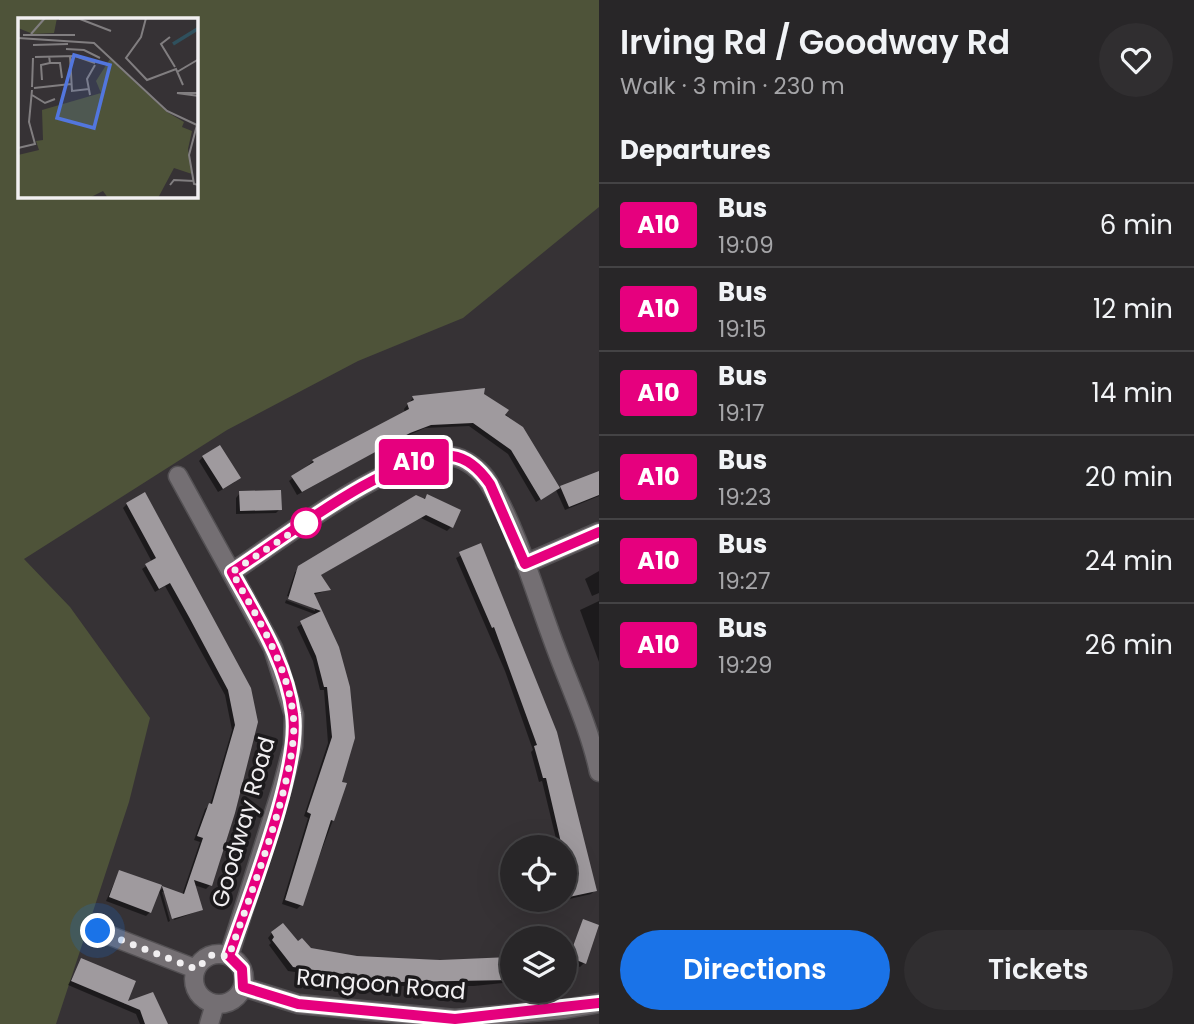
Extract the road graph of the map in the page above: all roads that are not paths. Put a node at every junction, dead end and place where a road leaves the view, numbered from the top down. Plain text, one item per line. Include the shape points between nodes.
1 (178, 476) dead end
2 (599, 532) edge
3 (525, 564) junction
4 (232, 572) junction
5 (599, 772) edge
6 (98, 931) dead end
7 (229, 956) junction
8 (196, 969) junction
9 (243, 987) junction
10 (599, 1003) edge
11 (215, 1004) junction
12 (209, 1024) edge

1 - 4 street, Goodway Road
2 - 3 street
3 - 4 street via 490,484 481,472 454,456 406,464
3 - 5 street
4 - 7 street, Goodway Road via 273,648 294,715 293,746 282,788
6 - 8 street
7 - 8 street via 212,955
7 - 9 street via 242,969
8 - 11 street via 197,991
9 - 10 street, Rangoon Road via 298,1004 455,1019
9 - 11 street via 232,1001
11 - 12 street

